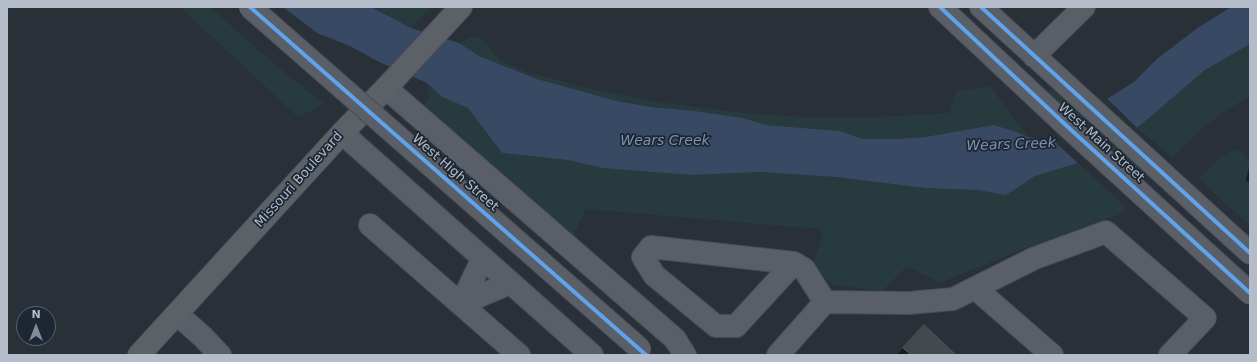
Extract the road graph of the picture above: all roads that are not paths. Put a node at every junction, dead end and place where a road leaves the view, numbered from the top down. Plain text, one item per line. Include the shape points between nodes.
1 (250, 7) edge
2 (940, 7) edge
3 (981, 7) edge
4 (1084, 7) edge
5 (454, 15) edge
6 (1034, 56) junction
7 (386, 88) junction
8 (342, 132) junction
9 (370, 225) dead end
10 (1250, 253) edge
11 (483, 258) junction
12 (794, 263) junction
13 (510, 283) junction
14 (975, 288) junction
15 (1250, 293) edge
16 (825, 302) junction
17 (461, 304) junction
18 (177, 314) junction
19 (643, 352) edge
20 (139, 355) edge
21 (220, 355) edge
22 (519, 355) edge
23 (592, 355) edge
24 (684, 355) edge
25 (778, 355) edge
26 (1052, 355) edge
27 (1170, 355) edge

1 - 19 street, West High Street, bridge
2 - 15 street, West Main Street
3 - 6 street, West Main Street
4 - 6 street
5 - 7 main road, Missouri Boulevard
6 - 10 street, West Main Street
7 - 8 main road, Missouri Boulevard
7 - 24 street via 675,339
8 - 11 street
8 - 18 main road, Missouri Boulevard
9 - 17 street
11 - 13 street
11 - 17 street
12 - 12 street via 651,247 643,257 654,275 716,326 736,326
12 - 16 street via 804,269
13 - 17 street
13 - 23 street
14 - 16 street via 953,299 909,303
14 - 26 street
14 - 27 street via 1035,258 1106,232 1205,318
16 - 25 street
17 - 22 street
18 - 20 main road, Missouri Boulevard
18 - 21 street

